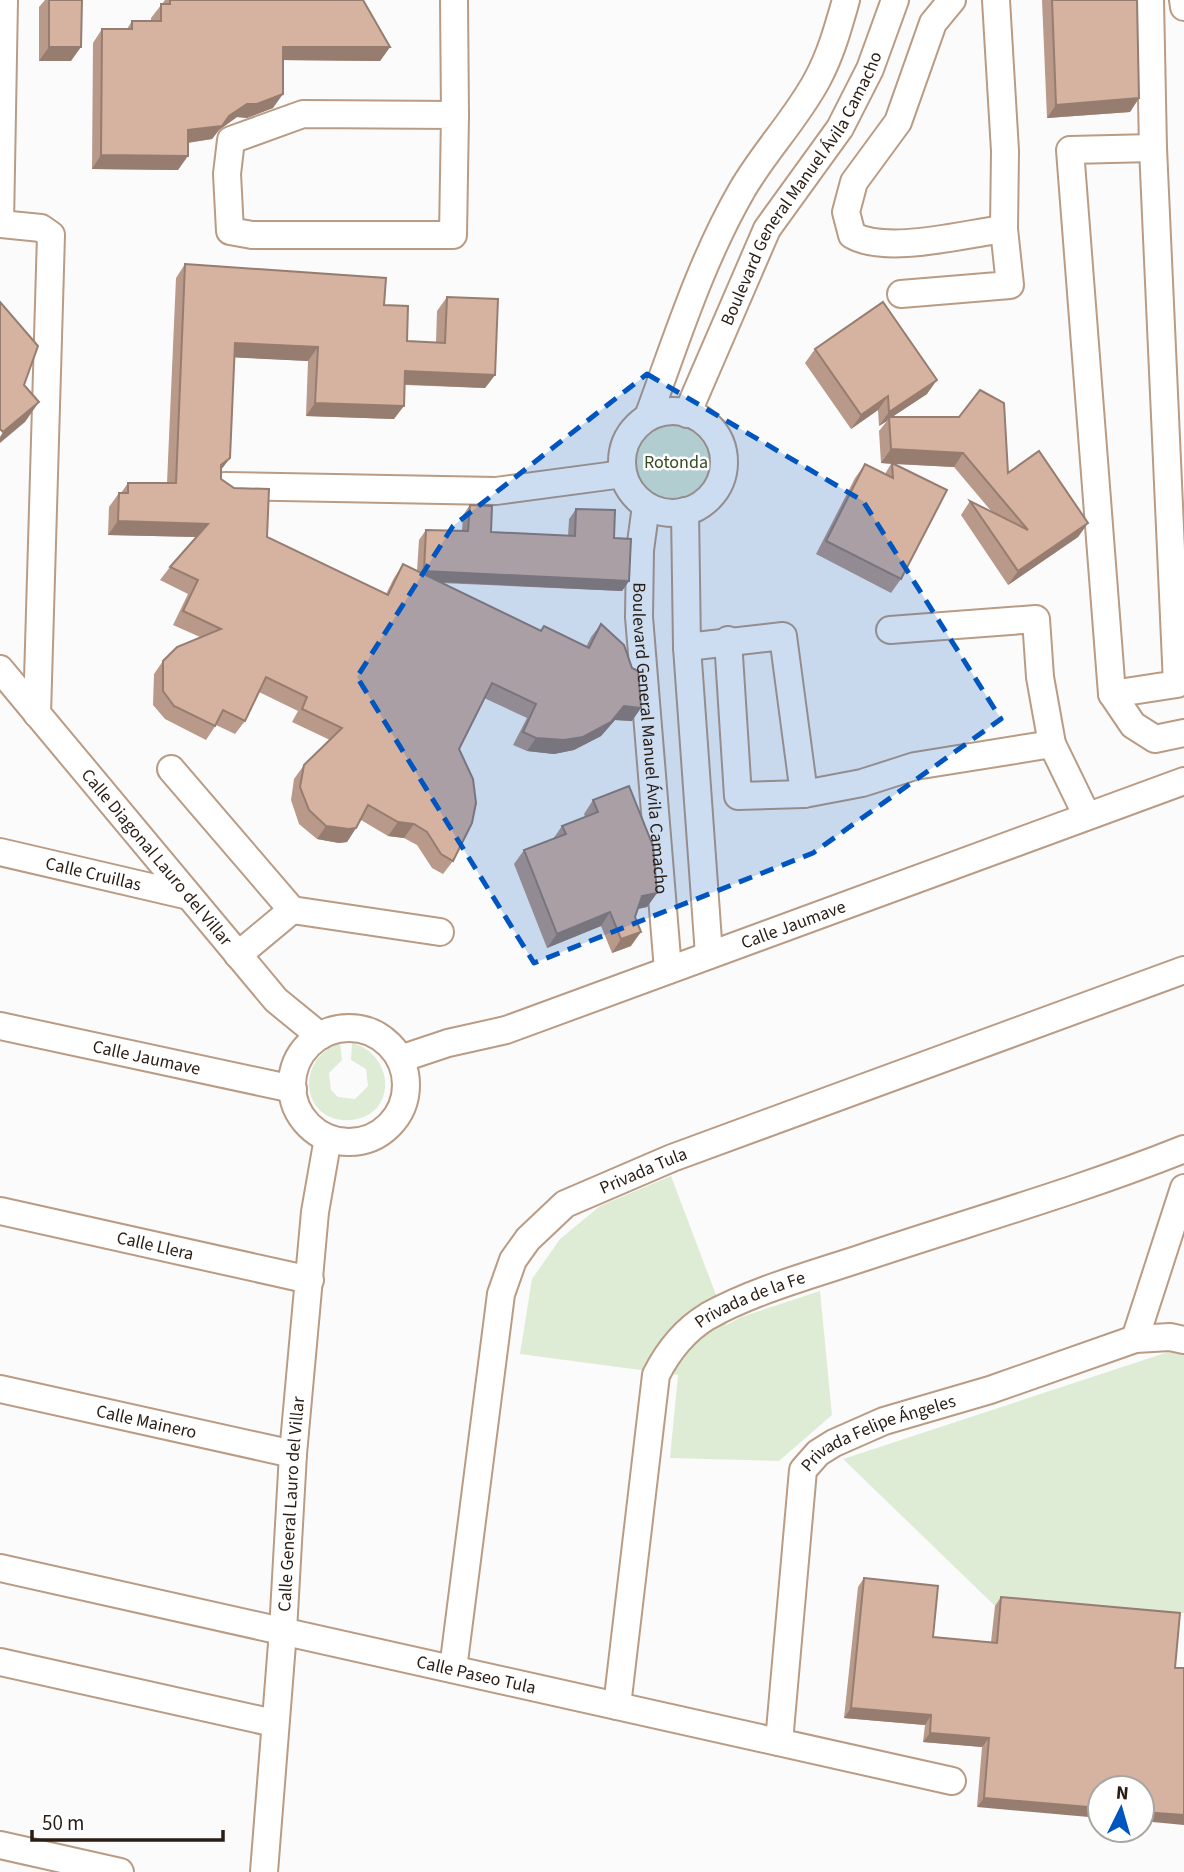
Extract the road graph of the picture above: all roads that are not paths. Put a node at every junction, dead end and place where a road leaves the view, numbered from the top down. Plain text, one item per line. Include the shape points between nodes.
1 (4, 0) edge
2 (454, 0) edge
3 (846, 0) edge
4 (895, 0) edge
5 (952, 0) edge
6 (996, 0) edge
7 (1150, 0) edge
8 (1184, 0) edge
9 (1184, 7) edge
10 (455, 115) junction
11 (1153, 148) junction
12 (0, 224) edge
13 (1004, 229) junction
14 (901, 293) dead end
15 (687, 414) junction
16 (648, 417) junction
17 (623, 474) junction
18 (225, 486) edge
19 (646, 506) junction
20 (685, 512) junction
21 (890, 630) dead end
22 (727, 640) junction
23 (687, 648) junction
24 (0, 669) edge
25 (1112, 694) junction
26 (37, 714) junction
27 (1184, 733) edge
28 (1052, 744) junction
29 (171, 769) dead end
30 (1184, 780) edge
31 (804, 794) junction
32 (1087, 816) junction
33 (0, 852) edge
34 (189, 896) junction
35 (292, 910) junction
36 (440, 932) dead end
37 (238, 955) junction
38 (709, 955) junction
39 (668, 970) junction
40 (1184, 970) edge
41 (0, 1026) edge
42 (320, 1036) junction
43 (400, 1059) junction
44 (293, 1089) junction
45 (328, 1138) junction
46 (1184, 1149) edge
47 (1184, 1188) edge
48 (0, 1211) edge
49 (310, 1280) junction
50 (1135, 1339) junction
51 (1184, 1340) edge
52 (0, 1389) edge
53 (293, 1454) junction
54 (0, 1568) edge
55 (283, 1631) junction
56 (0, 1662) edge
57 (453, 1669) junction
58 (617, 1706) junction
59 (274, 1723) junction
60 (779, 1742) junction
61 (953, 1781) dead end
62 (0, 1845) edge
63 (120, 1872) edge
64 (264, 1872) edge

1 - 12 street
2 - 10 street
3 - 16 street via 834,46 817,82 741,191 716,242
4 - 15 street, Boulevard General Manuel Ávila Camacho via 870,69 840,128 767,229
5 - 13 street via 933,23 898,122 854,183 846,212 852,235 884,245
6 - 13 street via 1005,151
7 - 11 street
8 - 9 street
10 - 10 street via 453,235 251,236 230,231 227,174 232,140 303,114
11 - 25 street via 1177,684
11 - 25 street via 1070,150
12 - 26 street via 41,228 51,235
13 - 14 street via 1010,285
15 - 16 street
15 - 20 street via 718,438 724,464 708,499
16 - 17 street via 629,436
17 - 18 street via 496,491
17 - 19 street
19 - 20 street
19 - 39 street, Boulevard General Manuel Ávila Camacho via 639,617
20 - 23 street
21 - 28 street via 1036,619
22 - 23 street
22 - 31 street via 783,636
22 - 31 street via 738,796
23 - 38 street
24 - 26 street, Calle Diagonal Lauro del Villar
25 - 27 street via 1133,725 1155,739
26 - 34 street, Calle Diagonal Lauro del Villar
28 - 31 street via 915,766
28 - 32 street
29 - 35 street
30 - 32 street, Calle Jaumave
32 - 38 street, Calle Jaumave
33 - 34 street, Calle Cruillas
34 - 37 street, Calle Diagonal Lauro del Villar
35 - 36 street
35 - 37 street
37 - 42 street, Calle Diagonal Lauro del Villar via 276,1000
38 - 39 street, Calle Jaumave
39 - 43 street, Calle Jaumave via 506,1030
40 - 57 street, Privada Tula via 672,1158 565,1204 546,1220 513,1260 501,1294
41 - 44 street, Calle Jaumave
42 - 43 street via 341,1029 371,1033
42 - 44 street via 296,1065
43 - 45 street via 406,1092 395,1119 372,1138 342,1142
44 - 45 street via 305,1121
45 - 49 street, Calle General Lauro del Villar via 317,1194
46 - 58 street, Privada de la Fe via 779,1287 706,1317 685,1334 667,1352 656,1375
47 - 50 street
48 - 49 street, Calle Llera
49 - 53 street, Calle General Lauro del Villar
50 - 51 street, Privada Felipe Ángeles
50 - 60 street, Privada Felipe Ángeles via 884,1422 818,1453 803,1470
52 - 53 street, Calle Mainero
53 - 55 street, Calle General Lauro del Villar
54 - 55 street, Calle Paseo Tula
55 - 57 street, Calle Paseo Tula
55 - 59 street, Calle General Lauro del Villar
56 - 59 street
57 - 58 street, Calle Paseo Tula
58 - 60 street, Calle Paseo Tula
59 - 64 street, Calle General Lauro del Villar
60 - 61 street, Calle Paseo Tula
62 - 63 street

